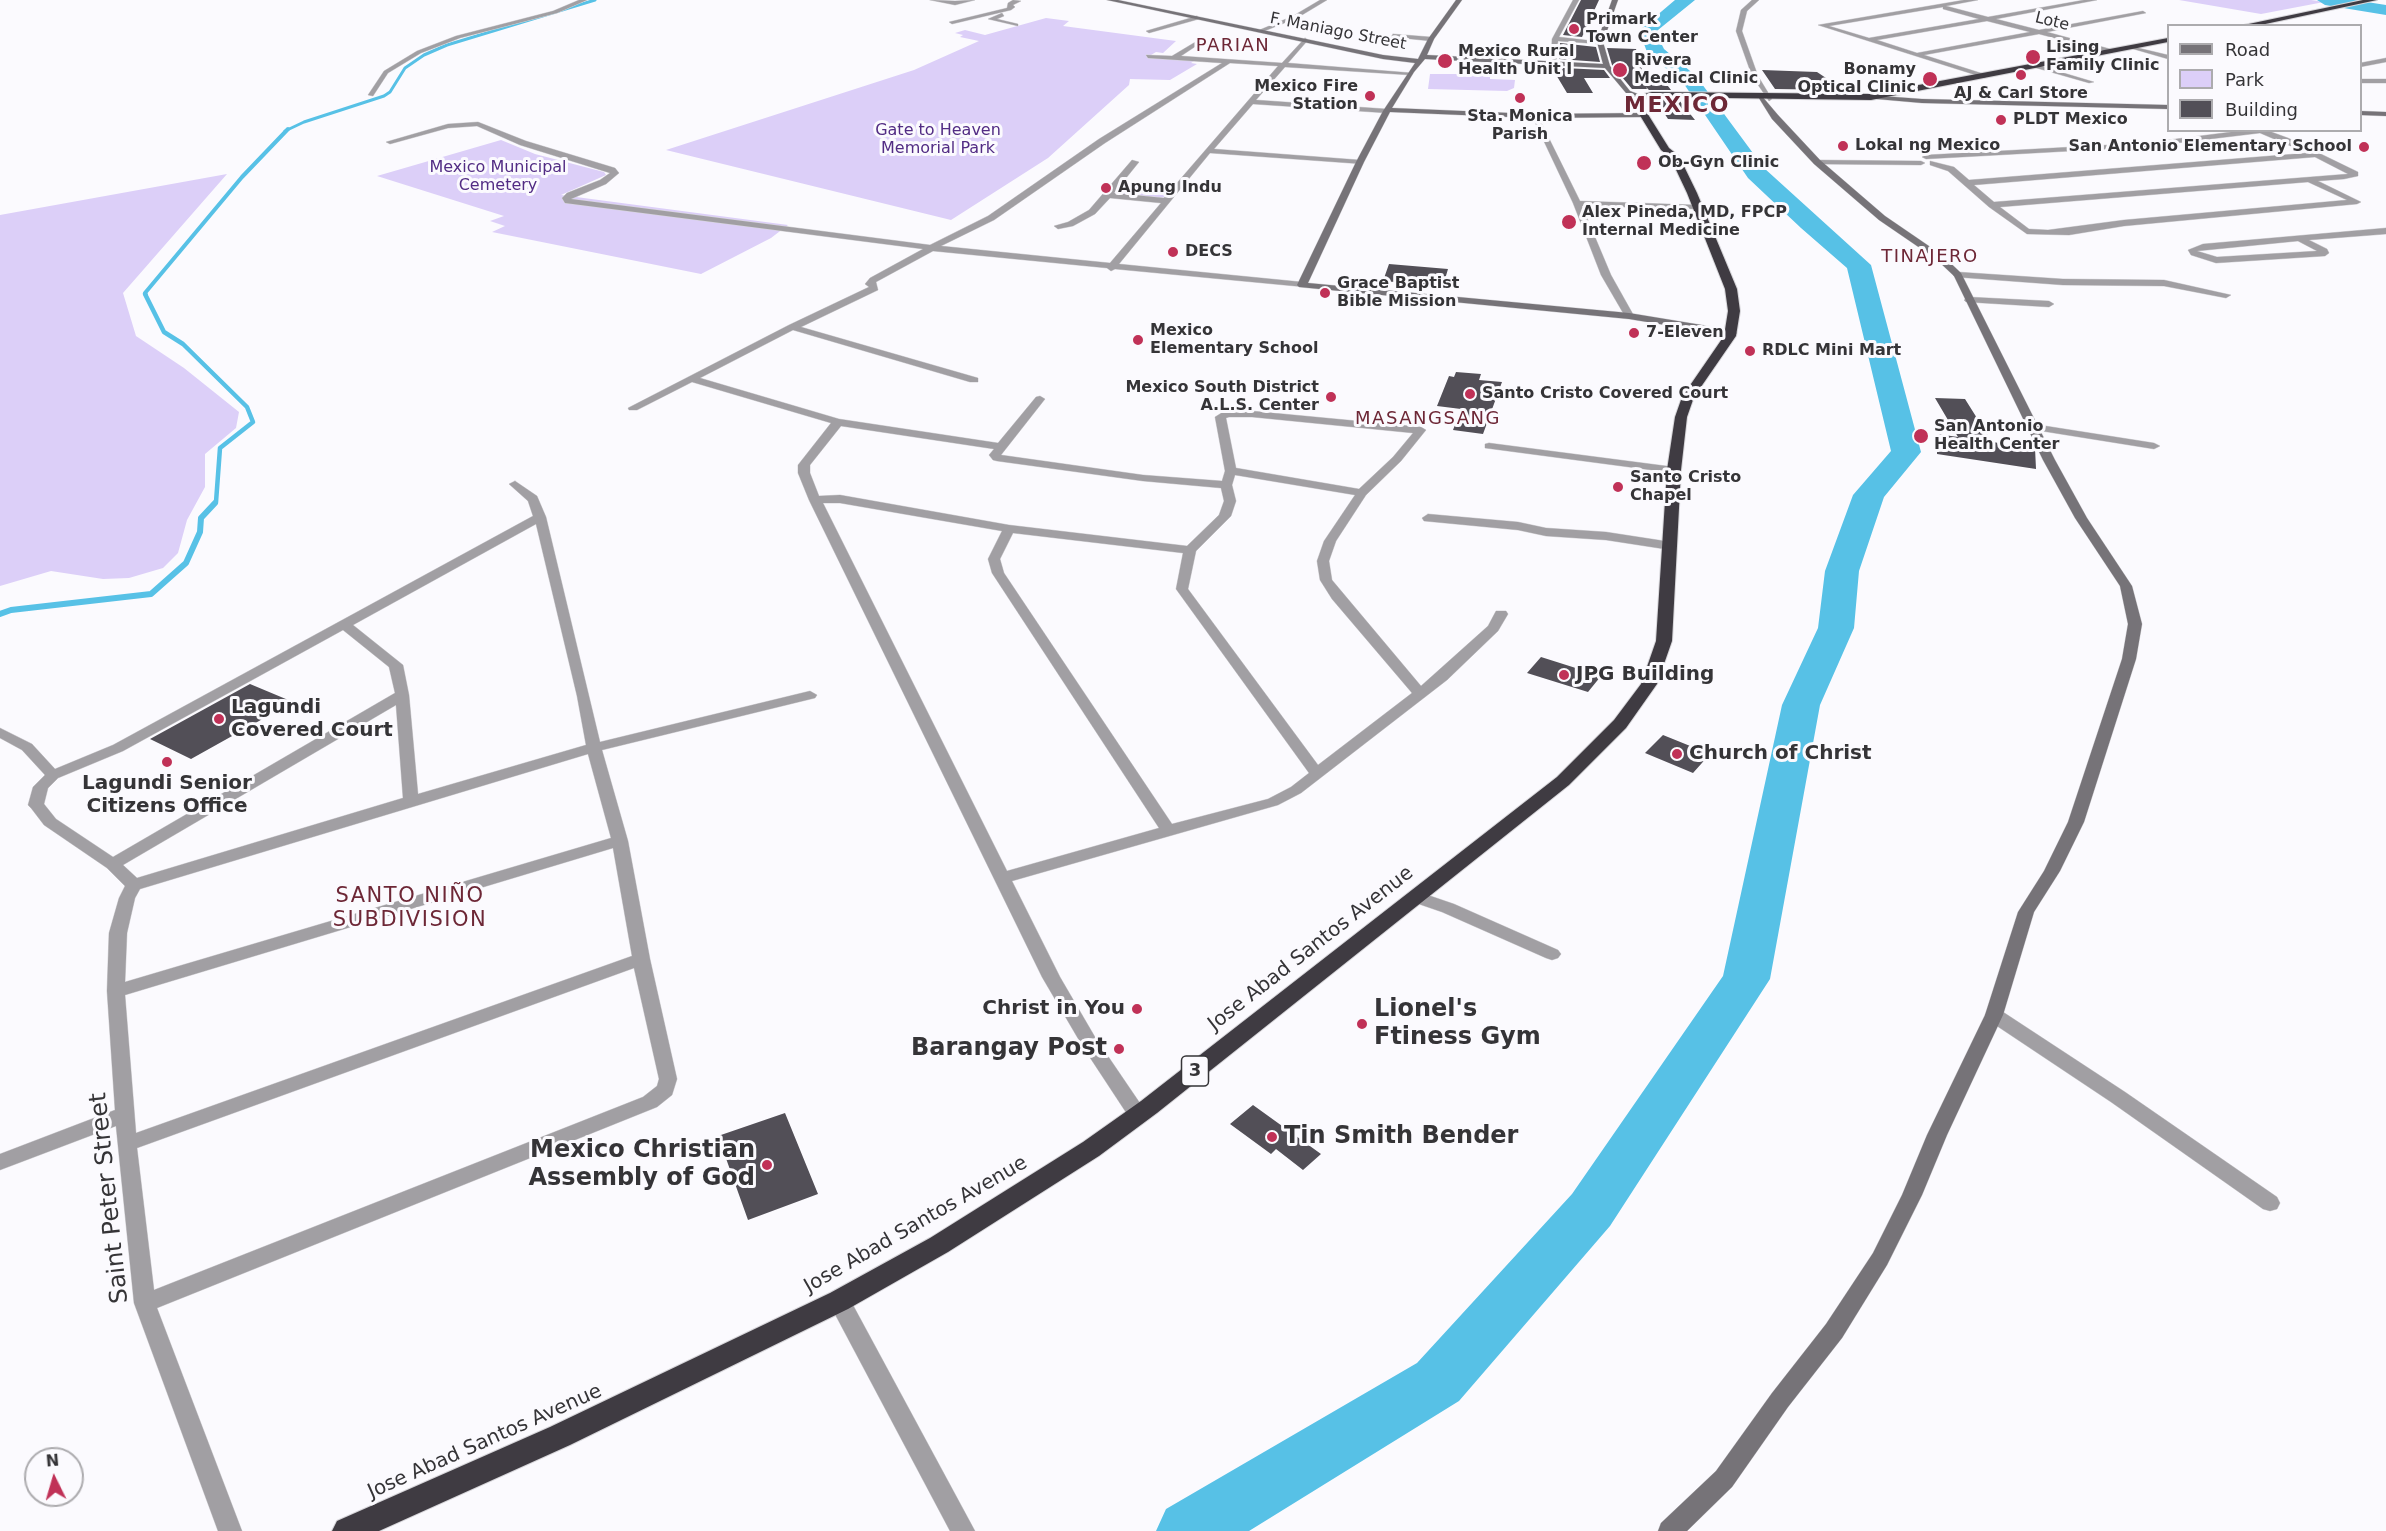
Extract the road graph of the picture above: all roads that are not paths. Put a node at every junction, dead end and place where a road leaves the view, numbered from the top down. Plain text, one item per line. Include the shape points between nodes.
1 (584, 0) edge
2 (933, 0) edge
3 (972, 0) edge
4 (1016, 0) edge
5 (1110, 0) edge
6 (1324, 0) edge
7 (1459, 0) edge
8 (1576, 0) edge
9 (1615, 0) edge
10 (1756, 0) edge
11 (1916, 0) edge
12 (1975, 0) edge
13 (2094, 0) edge
14 (2374, 0) edge
15 (1938, 6) junction
16 (1009, 9) junction
17 (2143, 13) dead end
18 (985, 14) junction
19 (996, 17) junction
20 (1197, 18) junction
21 (1989, 20) junction
22 (952, 22) dead end
23 (1029, 24) dead end
24 (2252, 24) edge
25 (1016, 25) dead end
26 (1159, 28) junction
27 (1149, 31) dead end
28 (1260, 31) junction
29 (1178, 32) dead end
30 (2042, 33) junction
31 (1393, 36) dead end
32 (1431, 39) junction
33 (1555, 39) junction
34 (1305, 40) junction
35 (1866, 40) junction
36 (2167, 40) edge
37 (1600, 42) junction
38 (1197, 43) dead end
39 (2132, 47) junction
40 (2112, 51) junction
41 (1914, 55) junction
42 (1148, 56) dead end
43 (2167, 56) edge
44 (1174, 57) junction
45 (1420, 59) junction
46 (2386, 60) edge
47 (1229, 61) junction
48 (1553, 63) junction
49 (1282, 65) junction
50 (2362, 65) edge
51 (1607, 66) junction
52 (2035, 66) junction
53 (1410, 73) junction
54 (1984, 76) junction
55 (2362, 81) edge
56 (2386, 81) edge
57 (2091, 82) dead end
58 (371, 95) dead end
59 (1764, 97) junction
60 (1867, 97) junction
61 (1642, 98) junction
62 (1252, 102) junction
63 (2167, 107) edge
64 (1388, 110) junction
65 (2362, 113) edge
66 (2386, 114) edge
67 (1644, 115) junction
68 (1534, 116) junction
69 (2253, 132) edge
70 (2263, 132) edge
71 (390, 142) dead end
72 (1208, 151) junction
73 (2317, 154) junction
74 (1674, 156) junction
75 (1814, 159) junction
76 (1927, 161) junction
77 (1135, 162) dead end
78 (1359, 162) junction
79 (2308, 180) junction
80 (1965, 183) junction
81 (1108, 195) junction
82 (1166, 201) junction
83 (1577, 202) junction
84 (1992, 205) junction
85 (1697, 207) junction
86 (1059, 226) dead end
87 (2386, 231) edge
88 (2299, 238) junction
89 (934, 248) junction
90 (1111, 267) junction
91 (1958, 275) junction
92 (1302, 285) junction
93 (2226, 295) dead end
94 (1969, 300) junction
95 (2049, 304) dead end
96 (1629, 316) junction
97 (792, 327) junction
98 (1732, 333) junction
99 (692, 379) junction
100 (975, 380) dead end
101 (1041, 399) dead end
102 (633, 408) dead end
103 (838, 422) junction
104 (2033, 427) junction
105 (1489, 446) dead end
106 (2154, 446) dead end
107 (1000, 447) junction
108 (1674, 470) junction
109 (1231, 471) junction
110 (515, 484) dead end
111 (1226, 485) junction
112 (1362, 493) junction
113 (815, 500) junction
114 (540, 517) junction
115 (1428, 518) dead end
116 (1009, 529) junction
117 (1671, 546) junction
118 (1190, 550) junction
119 (1501, 614) dead end
120 (345, 626) junction
121 (1420, 694) junction
122 (402, 695) junction
123 (810, 695) dead end
124 (0, 732) edge
125 (594, 747) junction
126 (1317, 774) junction
127 (53, 776) junction
128 (411, 800) junction
129 (1168, 830) junction
130 (620, 841) junction
131 (112, 864) junction
132 (1003, 878) junction
133 (134, 885) junction
134 (1416, 897) junction
135 (1552, 954) dead end
136 (641, 958) junction
137 (116, 991) junction
138 (1994, 1015) junction
139 (126, 1114) junction
140 (1138, 1115) junction
141 (127, 1144) junction
142 (0, 1162) edge
143 (2270, 1203) dead end
144 (839, 1301) junction
145 (145, 1303) junction
146 (230, 1531) edge
147 (346, 1531) edge
148 (963, 1531) edge
149 (1670, 1531) edge

1 - 58 street via 419,52 386,72
2 - 3 street
4 - 16 street
5 - 20 street, F. Maniago Street
6 - 28 street
7 - 32 street
8 - 33 street
9 - 37 street
10 - 59 street via 1744,10 1739,31
11 - 15 street, Lote
12 - 15 street
13 - 21 street
14 - 24 highway
15 - 21 street, Lote
15 - 35 street via 1821,24
16 - 18 street
16 - 19 street
17 - 30 street
18 - 19 street
18 - 22 street
19 - 23 street
19 - 25 street via 991,18
20 - 26 street
20 - 28 street, F. Maniago Street
21 - 30 street, Lote
21 - 35 street
26 - 27 street
26 - 29 street
28 - 34 street, F. Maniago Street
30 - 40 street, Lote
30 - 41 street
31 - 32 street
32 - 45 street
33 - 37 street
33 - 48 street
34 - 45 street, F. Maniago Street via 1383,57
34 - 49 street
35 - 41 street
36 - 39 highway
37 - 51 street
38 - 44 street
39 - 40 highway
39 - 43 street
40 - 52 highway
41 - 54 street
42 - 44 street
44 - 47 street
45 - 48 street, F. Maniago Street
45 - 53 street
46 - 50 street
47 - 49 street
47 - 89 street via 1102,141 991,218
48 - 51 street, F. Maniago Street
49 - 53 street
49 - 62 street
51 - 61 street via 1628,92
52 - 54 highway
52 - 57 street
53 - 64 street
54 - 60 highway
55 - 56 street
59 - 60 highway
59 - 61 highway
59 - 75 street
60 - 63 street
61 - 67 highway, Jose Abad Santos Avenue / 3 via 1634,101
61 - 74 highway, Jose Abad Santos Avenue / 3 via 1677,150
62 - 64 street
62 - 72 street
64 - 68 street
64 - 78 street
65 - 66 street
67 - 68 street
67 - 74 highway, Jose Abad Santos Avenue / 3
68 - 83 street
69 - 76 street via 2145,145
70 - 73 street
71 - 89 street via 448,126 478,124 615,173 570,195 568,201
72 - 78 street
72 - 82 street
73 - 79 street via 2355,174
73 - 80 street
74 - 85 highway, Jose Abad Santos Avenue / 3
75 - 76 street
75 - 76 street
75 - 91 street via 1882,218
76 - 80 street via 1948,167
77 - 81 street
78 - 92 street
79 - 84 street
79 - 84 street via 2357,202 2048,233 2027,231
80 - 84 street
81 - 82 street
81 - 86 street via 1092,212
82 - 90 street
83 - 85 street
83 - 96 street via 1606,275
85 - 98 highway, Jose Abad Santos Avenue / 3 via 1731,289
87 - 88 street
88 - 88 street via 2325,253 2216,260 2192,250
89 - 90 street
89 - 97 street via 873,280 870,284 875,288
90 - 92 street
91 - 93 street via 2164,283
91 - 94 street
92 - 96 street
94 - 95 street
94 - 104 street
96 - 98 street
97 - 99 street
97 - 100 street
98 - 108 highway, Jose Abad Santos Avenue / 3 via 1685,403
99 - 102 street
99 - 103 street
101 - 107 street
103 - 107 street
103 - 113 street via 804,465
104 - 106 street
104 - 138 street via 2081,518 2126,586 2134,624 2128,659 2076,822 2026,912
105 - 108 street
107 - 111 street via 997,458
108 - 117 highway, Jose Abad Santos Avenue / 3
109 - 111 street
109 - 112 street
109 - 112 street via 1220,417 1227,414 1420,430
110 - 114 street via 533,499
111 - 118 street via 1230,501 1225,516
112 - 121 street via 1330,541 1323,561 1326,580
113 - 116 street via 840,499
113 - 132 street
114 - 120 street
114 - 125 street
115 - 117 street
116 - 118 street
116 - 129 street via 994,559 998,573
117 - 134 highway, Jose Abad Santos Avenue / 3 via 1664,640 1649,684 1626,716 1577,769
118 - 126 street via 1182,589
119 - 121 street via 1493,628
120 - 122 street via 396,665
120 - 127 street via 118,748
121 - 126 street
122 - 128 street
122 - 131 street
123 - 125 street
124 - 127 street via 27,747
125 - 128 street
125 - 130 street
126 - 129 street via 1273,802
127 - 131 street via 41,787 36,806 50,822
128 - 133 street
129 - 132 street
130 - 136 street
130 - 137 street
131 - 133 street
132 - 140 street via 1051,977
133 - 137 street, Saint Peter Street via 118,933
134 - 135 street
134 - 140 highway, Jose Abad Santos Avenue / 3
136 - 141 street
136 - 145 street via 668,1079 665,1090 650,1102
137 - 139 street, Saint Peter Street
138 - 143 street
138 - 149 street via 1880,1259 1834,1331 1724,1479
139 - 141 street, Saint Peter Street
139 - 142 street
140 - 144 highway, Jose Abad Santos Avenue / 3 via 939,1245
141 - 145 street, Saint Peter Street
144 - 147 highway, Jose Abad Santos Avenue / 3 via 560,1436
144 - 148 street
145 - 146 street, Saint Peter Street

